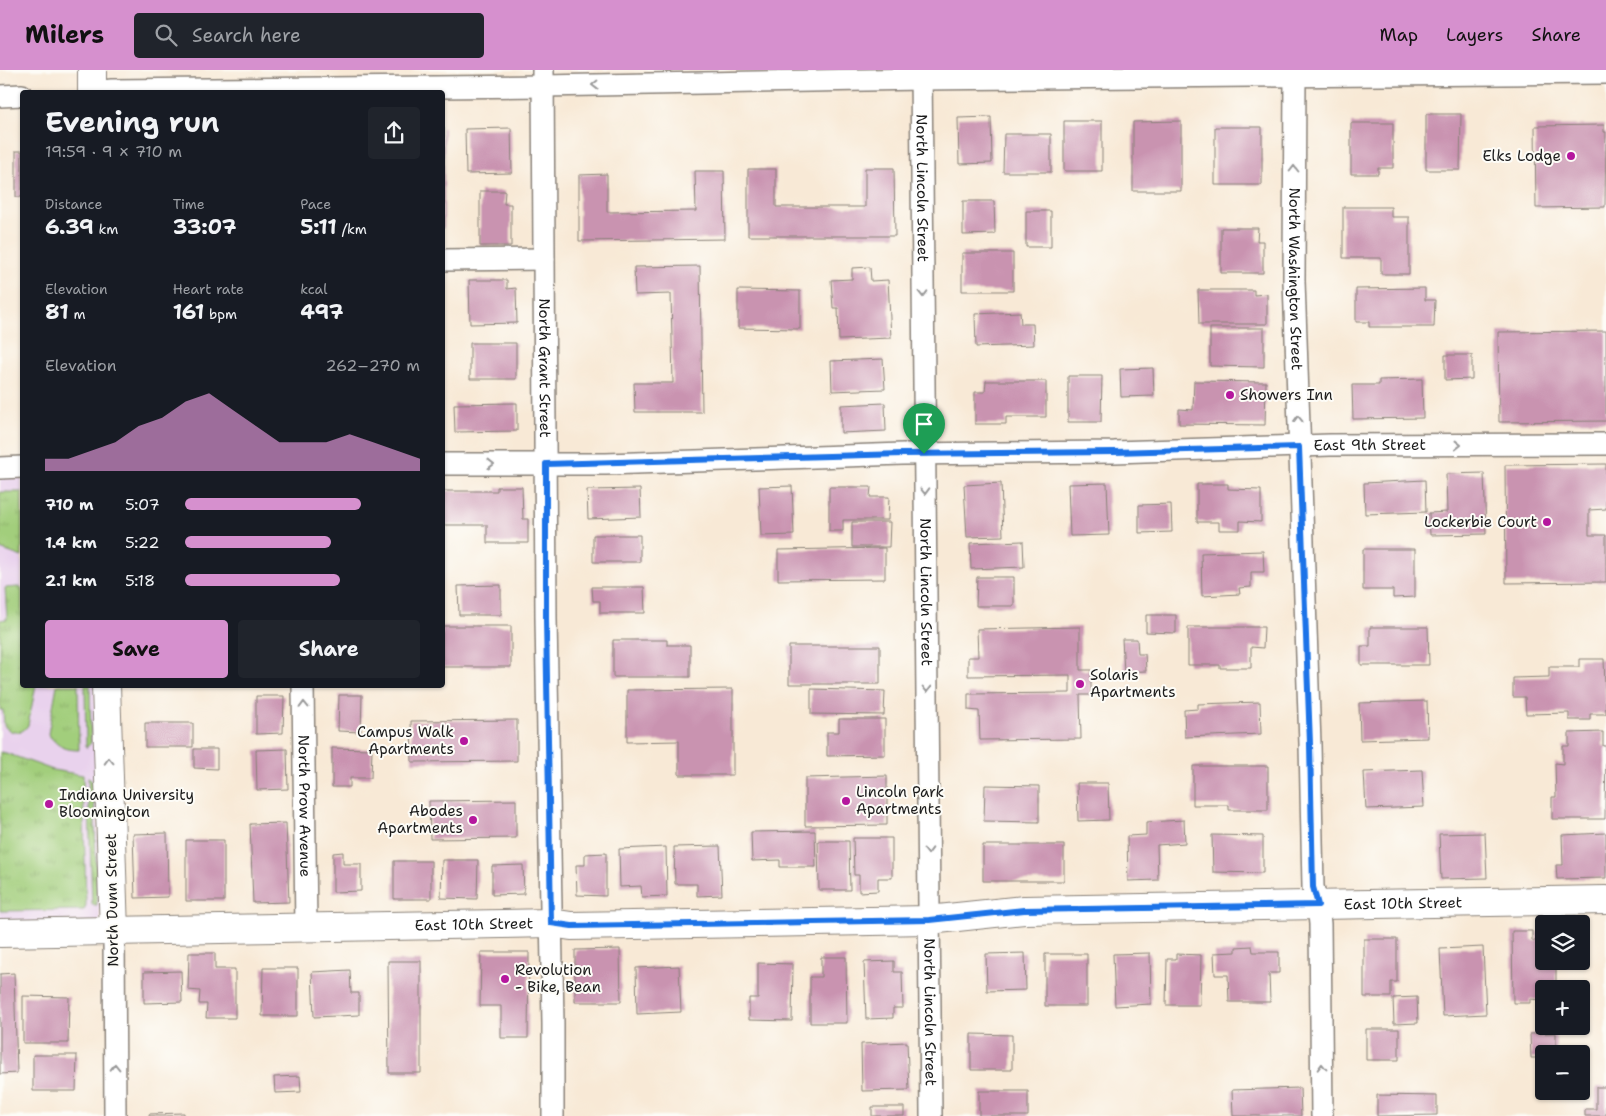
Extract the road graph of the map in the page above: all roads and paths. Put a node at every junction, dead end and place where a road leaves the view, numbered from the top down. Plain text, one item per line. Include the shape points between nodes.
1 (92, 70) edge
2 (1295, 73) edge
3 (1606, 73) edge
4 (920, 75) edge
5 (543, 78) edge
6 (94, 90) edge
7 (112, 90) edge
8 (370, 90) edge
9 (20, 95) edge
10 (0, 96) edge
11 (544, 259) junction
12 (445, 260) edge
13 (1606, 444) edge
14 (1299, 447) junction
15 (924, 454) junction
16 (445, 464) edge
17 (546, 464) junction
18 (20, 467) edge
19 (0, 468) edge
20 (106, 688) edge
21 (304, 688) edge
22 (1606, 900) edge
23 (1318, 905) junction
24 (929, 920) junction
25 (551, 923) junction
26 (306, 928) junction
27 (114, 932) junction
28 (0, 934) edge
29 (116, 1116) edge
30 (553, 1116) edge
31 (930, 1116) edge
32 (1322, 1116) edge

1 - 6 street
2 - 3 street
2 - 4 street
14 -> 2 street, North Washington Street via 1294,280
4 -> 5 street
4 -> 15 street, North Lincoln Street
5 - 8 street
5 - 11 street, North Grant Street
7 - 8 street
9 - 10 street
11 - 12 street
11 - 17 street, North Grant Street
14 -> 13 street, East 9th Street
14 - 15 street, East 9th Street
14 - 23 street, North Washington Street via 1313,887
15 - 17 street, East 9th Street
15 -> 24 street, North Lincoln Street
16 -> 17 street, East 9th Street
17 - 25 street, North Grant Street
18 - 19 street
27 -> 20 street, North Dunn Street
26 -> 21 street, North Prow Avenue
22 - 23 street, East 10th Street
23 - 24 street, East 10th Street via 1024,910
32 -> 23 street, North Washington Street
24 - 25 street, East 10th Street via 572,926
24 - 31 street, North Lincoln Street
25 - 26 street, East 10th Street
25 - 30 street, North Grant Street
26 - 27 street, East 10th Street
27 - 28 street, East 10th Street
29 -> 27 street, North Dunn Street

